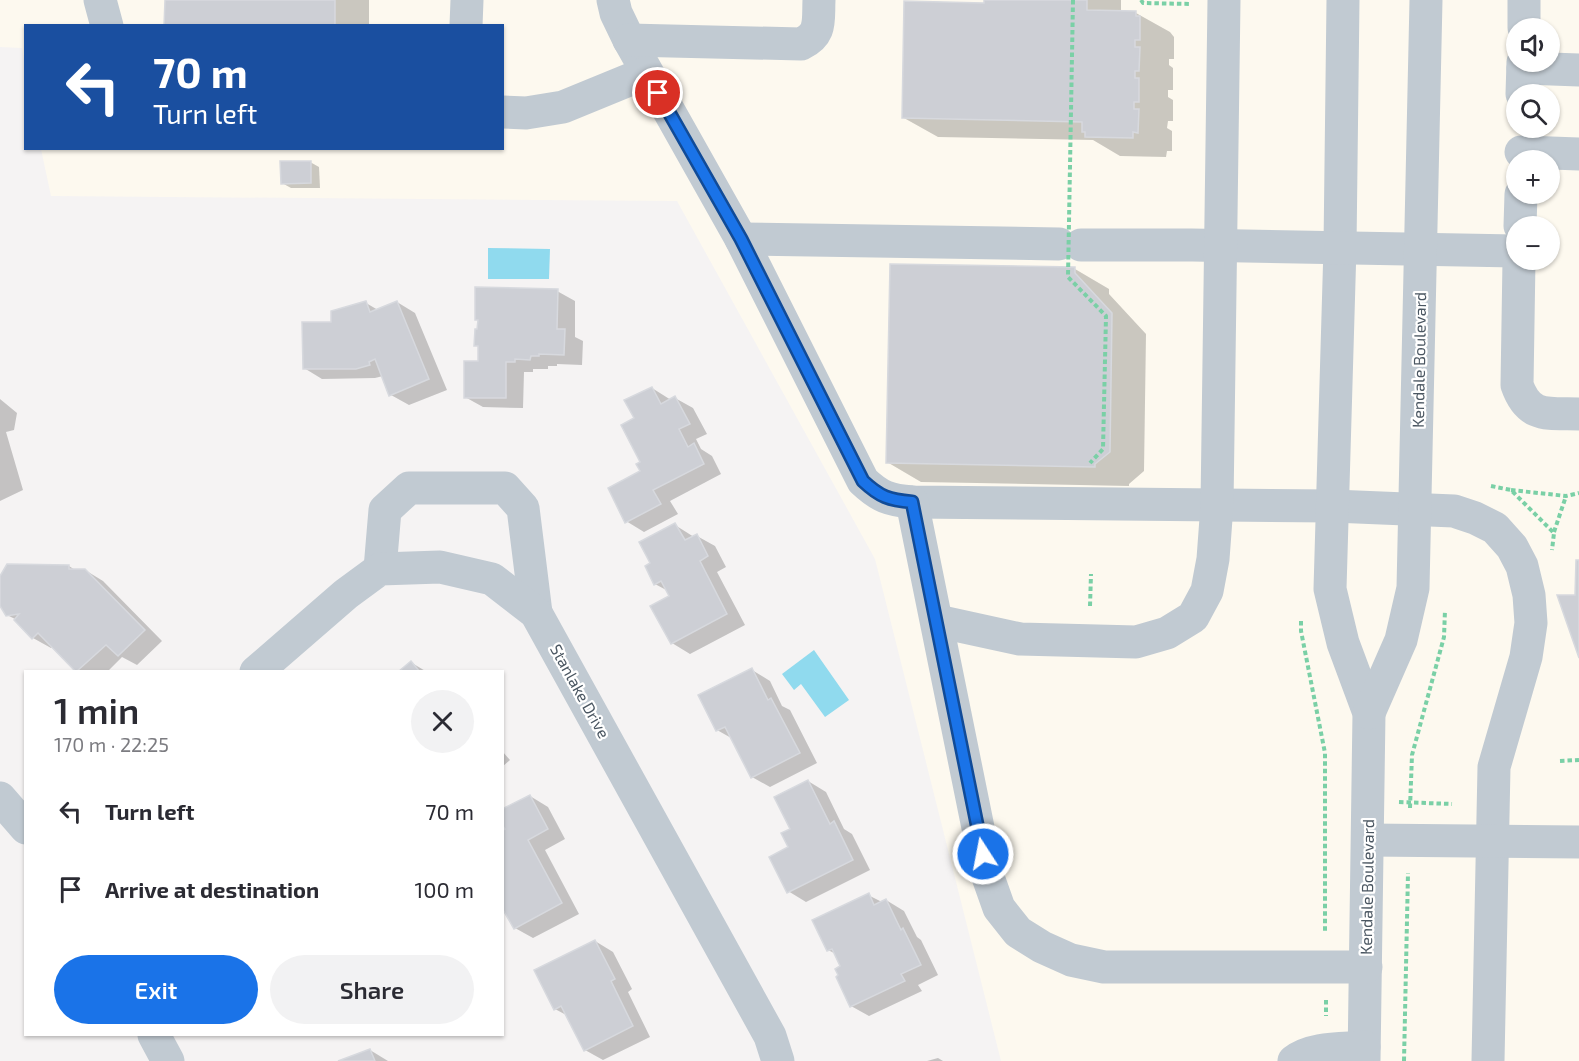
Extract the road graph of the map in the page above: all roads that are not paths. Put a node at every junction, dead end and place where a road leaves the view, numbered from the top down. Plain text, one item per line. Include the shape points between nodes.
1 (100, 0) edge
2 (467, 0) edge
3 (613, 0) edge
4 (819, 0) edge
5 (1343, 0) edge
6 (1425, 0) edge
7 (1524, 0) edge
8 (1212, 2) edge
9 (1524, 18) edge
10 (106, 24) edge
11 (466, 24) edge
12 (629, 40) junction
13 (1579, 70) edge
14 (646, 73) junction
15 (1523, 75) edge
16 (504, 112) edge
17 (1522, 147) edge
18 (1579, 154) edge
19 (741, 239) junction
20 (1221, 246) junction
21 (1340, 247) junction
22 (1421, 249) junction
23 (1506, 251) edge
24 (1519, 270) edge
25 (1565, 413) edge
26 (912, 502) junction
27 (1217, 505) junction
28 (1333, 506) junction
29 (1415, 511) junction
30 (380, 569) junction
31 (536, 613) junction
32 (937, 621) junction
33 (258, 670) edge
34 (1369, 713) junction
35 (0, 798) edge
36 (24, 826) edge
37 (1368, 840) junction
38 (1493, 840) junction
39 (1579, 842) edge
40 (1366, 967) junction
41 (155, 1036) edge
42 (1364, 1054) edge
43 (168, 1061) edge
44 (778, 1061) edge
45 (1294, 1061) edge
46 (1488, 1061) edge

1 - 10 street
2 - 11 street
3 - 12 street
4 - 12 street via 818,28 801,44
5 - 21 street, Kendale Boulevard
6 - 22 street, Kendale Boulevard
7 - 9 street
8 - 20 street
12 - 14 street
13 - 15 street
14 - 16 street via 563,107
14 - 19 street
17 - 18 street
19 - 20 street
19 - 26 street via 863,481 876,494
20 - 21 street
20 - 27 street
21 - 22 street
21 - 28 street, Kendale Boulevard
22 - 23 street
22 - 29 street, Kendale Boulevard
24 - 25 street via 1516,385 1527,406 1536,411
26 - 27 street
26 - 32 street
27 - 28 street
27 - 32 street via 1207,591 1193,617 1167,633 1136,642 1020,639
28 - 29 street
28 - 34 street, Kendale Boulevard via 1330,589 1343,643
29 - 34 street, Kendale Boulevard via 1413,588 1401,640
29 - 38 street via 1454,511 1495,528 1512,546 1529,595 1531,623 1526,657 1494,767
30 - 31 street, Stanlake Drive via 440,567 492,579
30 - 31 street via 384,510 409,488 505,488 523,508
30 - 33 street
31 - 44 street, Stanlake Drive via 770,1036
32 - 40 street via 988,877 999,908 1018,932 1071,960 1104,966
34 - 37 street, Kendale Boulevard
35 - 36 street
37 - 38 street
37 - 40 street, Kendale Boulevard
38 - 39 street
38 - 46 street
40 - 42 street, Kendale Boulevard
41 - 43 street
42 - 45 street via 1318,1051

